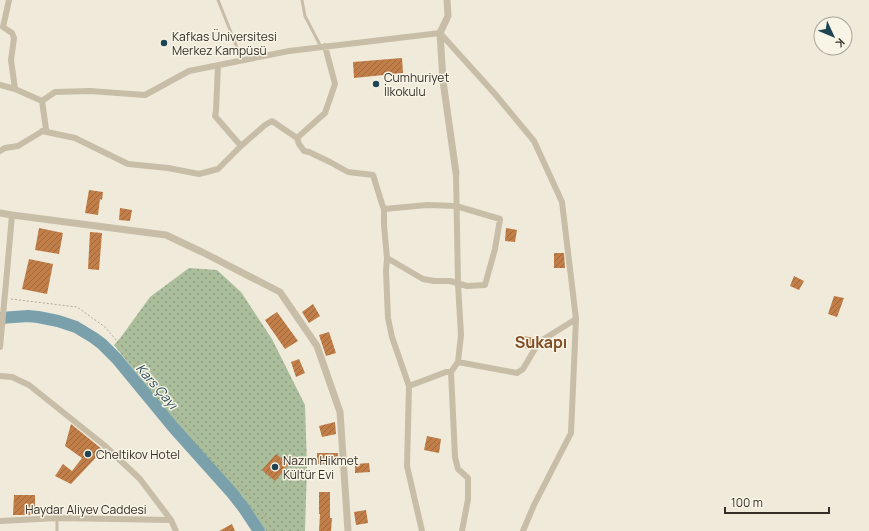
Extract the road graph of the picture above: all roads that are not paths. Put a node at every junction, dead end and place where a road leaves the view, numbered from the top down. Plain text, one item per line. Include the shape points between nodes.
1 (9, 0) edge
2 (218, 0) edge
3 (302, 0) edge
4 (447, 0) edge
5 (2, 28) edge
6 (440, 33) junction
7 (323, 47) junction
8 (242, 60) junction
9 (218, 65) junction
10 (0, 85) edge
11 (15, 89) junction
12 (42, 100) junction
13 (42, 131) junction
14 (297, 138) junction
15 (241, 146) junction
16 (0, 151) edge
17 (456, 173) joint
18 (456, 206) junction
19 (384, 209) junction
20 (0, 213) edge
21 (12, 215) junction
22 (388, 258) junction
23 (458, 284) junction
24 (576, 319) junction
25 (0, 347) edge
26 (458, 362) junction
27 (452, 372) junction
28 (0, 376) edge
29 (409, 386) junction
30 (57, 518) junction
31 (171, 520) junction
32 (0, 521) edge
33 (57, 531) edge
34 (176, 531) edge
35 (348, 531) edge
36 (422, 531) edge
37 (462, 531) edge
38 (523, 531) edge

1 - 5 street
2 - 8 lane
3 - 7 lane via 305,16
4 - 6 street via 448,16
5 - 11 street via 12,32 14,38 11,60
6 - 7 street
6 - 17 street via 443,81
6 - 24 street via 534,141 562,202
7 - 8 street
7 - 14 street via 335,84 325,113
8 - 9 street
9 - 12 street via 189,71 145,95 90,91 55,92
9 - 15 street via 215,116
10 - 11 street
11 - 12 street
12 - 13 street via 46,129
13 - 15 street via 75,138 128,164 199,174 218,169
13 - 16 street via 18,146
14 - 15 street via 272,121
14 - 19 street via 304,151 348,172 373,175
17 - 18 street
18 - 19 street via 427,205
18 - 23 street
18 - 23 street via 500,219 485,286
19 - 22 street
20 - 21 street
21 - 25 street, bridge
21 - 35 street via 166,235 280,292 317,346 340,412
22 - 23 street via 423,279
22 - 29 street via 388,318
23 - 26 street via 461,335
24 - 26 street via 544,339 523,369 517,373
24 - 38 street via 571,433
26 - 27 street
27 - 29 street
27 - 37 street via 455,458 458,469 468,478 468,498
28 - 31 street via 12,377 29,385 104,445 140,479
29 - 36 street via 407,466
30 - 31 street, Haydar Aliyev Caddesi
30 - 32 street, Haydar Aliyev Caddesi
30 - 33 lane
31 - 34 street

